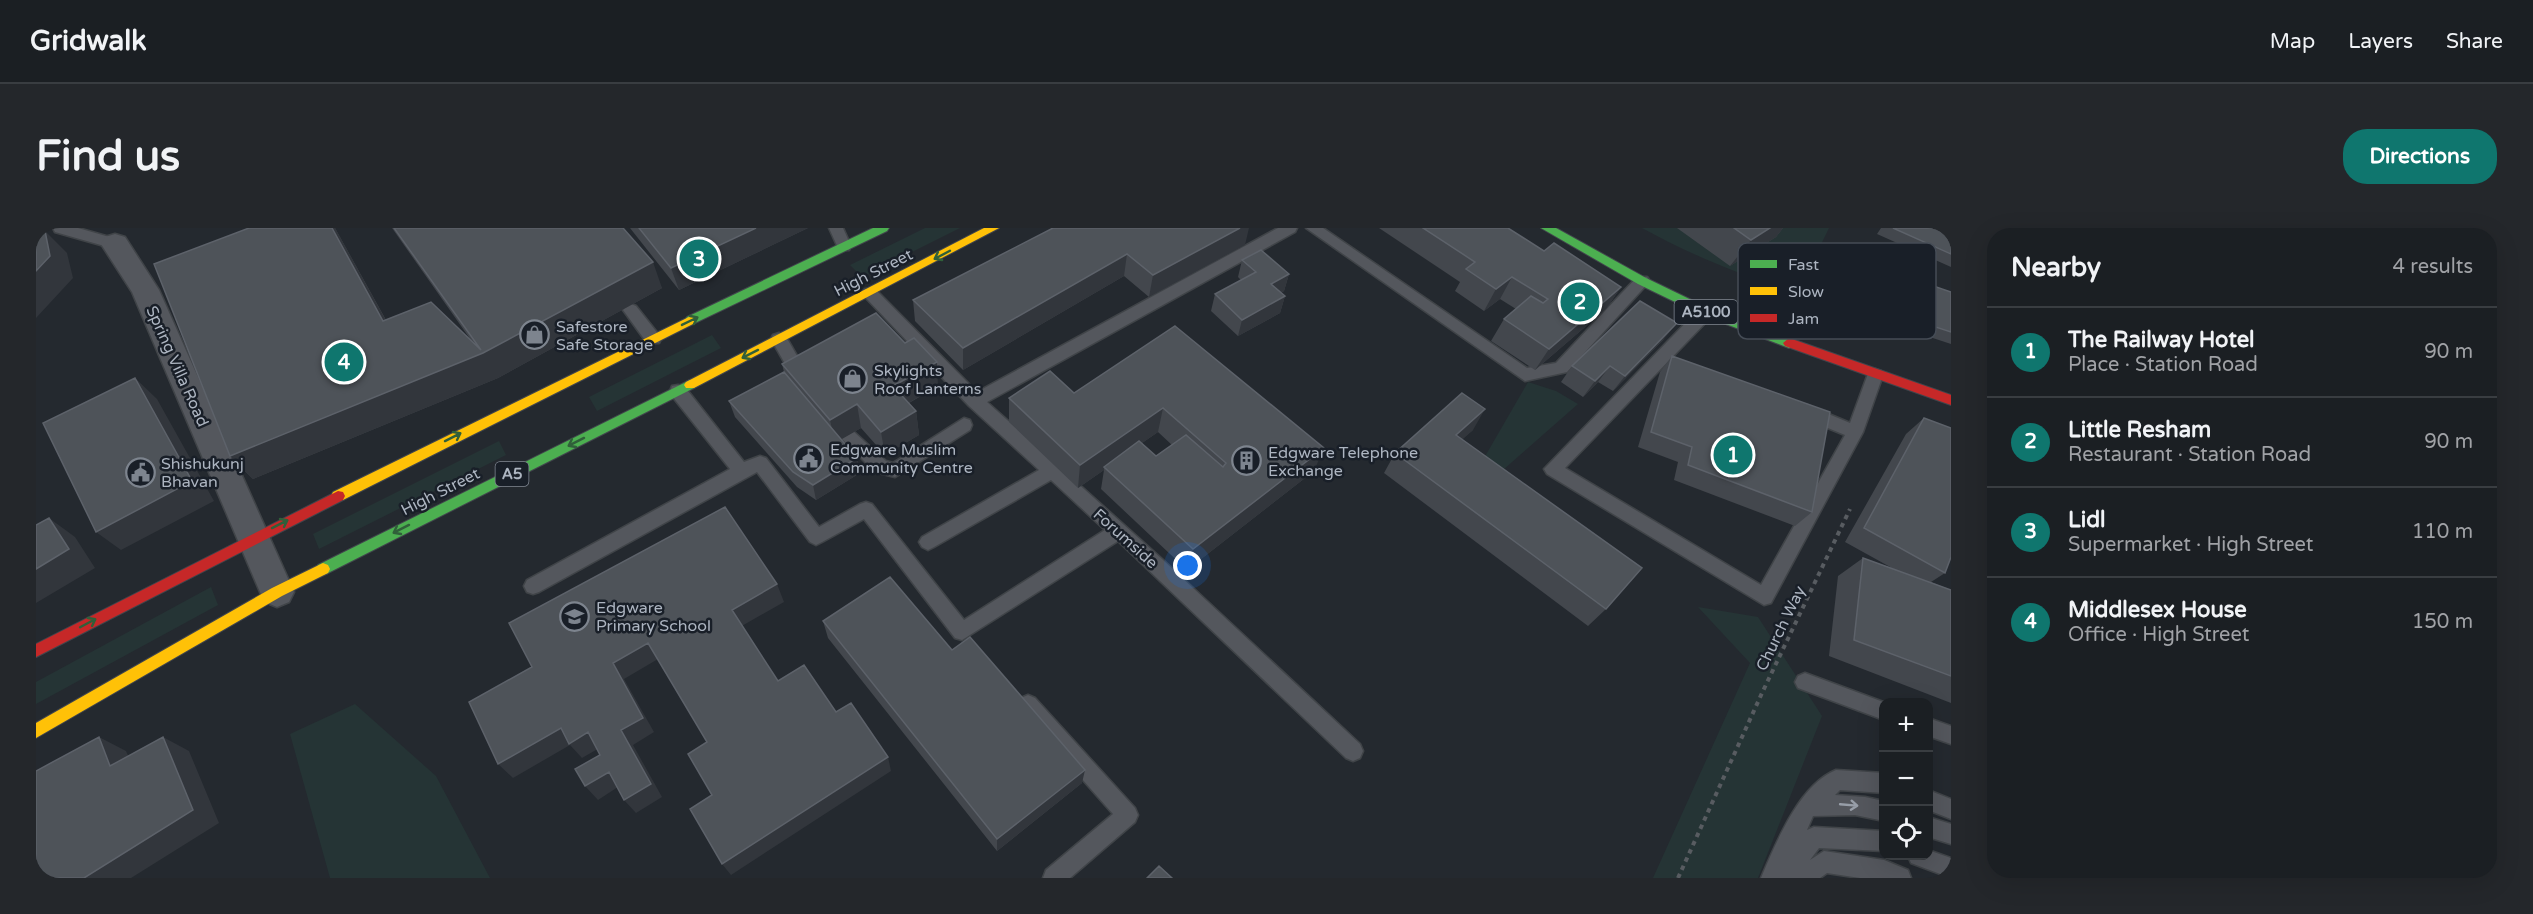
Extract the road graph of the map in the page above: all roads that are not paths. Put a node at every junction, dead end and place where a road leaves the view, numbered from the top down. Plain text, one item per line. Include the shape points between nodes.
1 (60, 228) edge
2 (836, 228) edge
3 (883, 228) edge
4 (993, 228) edge
5 (1290, 228) edge
6 (1313, 228) edge
7 (1547, 228) edge
8 (115, 244) joint
9 (844, 246) junction
10 (1642, 281) junction
11 (870, 293) junction
12 (631, 310) dead end
13 (1706, 312) junction
14 (1738, 324) edge
15 (652, 339) junction
16 (779, 339) junction
17 (1778, 339) edge
18 (1875, 375) junction
19 (802, 380) edge
20 (678, 391) junction
21 (1951, 400) edge
22 (975, 402) junction
23 (1792, 406) edge
24 (964, 425) dead end
25 (1856, 432) junction
26 (847, 436) edge
27 (741, 471) junction
28 (1052, 471) junction
29 (1119, 531) junction
30 (254, 537) junction
31 (928, 542) dead end
32 (532, 586) dead end
33 (277, 592) junction
34 (962, 632) junction
35 (978, 650) edge
36 (36, 651) edge
37 (1805, 682) dead end
38 (1017, 693) edge
39 (1879, 709) edge
40 (1933, 728) edge
41 (36, 731) edge
42 (1951, 735) edge
43 (1353, 751) dead end
44 (1879, 783) edge
45 (1933, 802) edge
46 (1807, 807) junction
47 (1951, 809) edge
48 (1879, 810) edge
49 (1933, 828) edge
50 (1951, 834) edge
51 (1879, 841) edge
52 (1930, 860) edge
53 (1951, 869) edge
54 (1054, 878) edge
55 (1772, 878) edge
56 (1782, 878) edge
57 (1802, 878) edge
58 (1900, 878) edge

1 - 8 lane
2 - 9 lane
3 - 9 main road
4 -> 11 main road, High Street / A5
5 - 22 lane
6 - 10 lane via 1526,375 1562,368
7 - 10 main road, A5100
8 - 30 street, Spring Villa Road via 145,290
15 -> 9 main road
10 - 13 main road, A5100
11 - 16 main road, High Street / A5
11 - 22 lane, Forumside
12 - 15 lane
13 - 14 main road, A5100
13 - 25 lane via 1671,356 1553,470 1764,597
30 -> 15 main road
16 - 19 lane
16 -> 20 main road, High Street / A5
17 - 18 main road, A5100
18 - 21 main road, A5100
18 - 25 lane
20 - 27 lane
20 -> 33 main road, High Street / A5
22 - 28 lane, Forumside
23 - 25 lane
24 - 26 lane via 896,470 881,467
27 - 32 lane
27 - 34 lane via 760,463 816,537 866,509
28 - 29 lane, Forumside
28 - 31 lane
29 - 34 lane
29 - 43 lane, Forumside
30 - 33 street, Spring Villa Road
36 -> 30 main road
33 - 41 main road, High Street / A5
34 - 35 lane
37 - 39 lane
38 - 54 lane via 1128,815
40 - 42 lane
44 - 46 lane via 1836,780
45 - 47 lane
46 -> 48 lane via 1831,804
46 - 55 lane
49 - 50 lane
51 - 56 lane via 1814,837
52 - 53 lane
57 - 58 lane via 1824,862 1884,871

